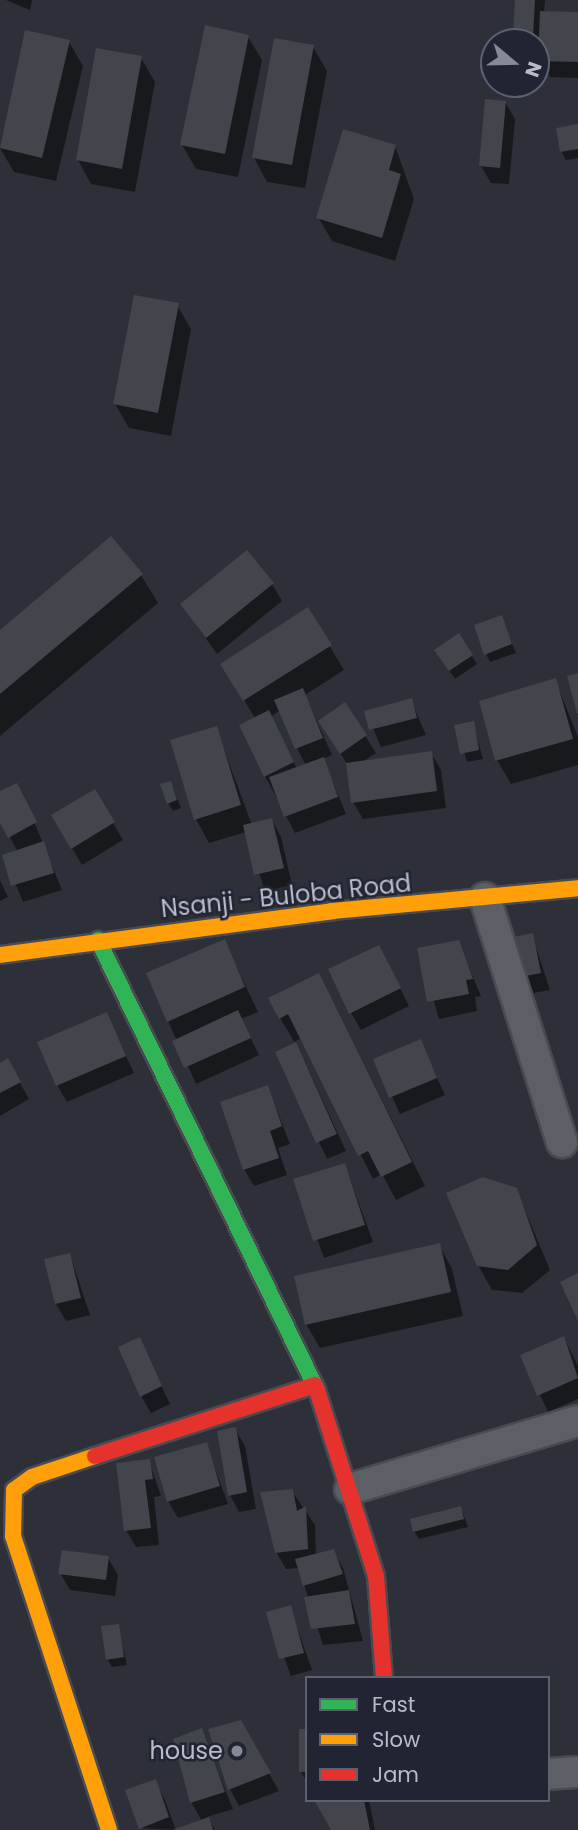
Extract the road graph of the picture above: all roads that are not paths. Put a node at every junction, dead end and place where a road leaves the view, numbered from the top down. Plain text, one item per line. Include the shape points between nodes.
1 (578, 888) edge
2 (485, 898) junction
3 (98, 940) junction
4 (0, 955) edge
5 (562, 1142) dead end
6 (315, 1385) junction
7 (578, 1421) edge
8 (350, 1489) junction
9 (384, 1676) edge
10 (578, 1772) edge
11 (550, 1774) edge
12 (109, 1830) edge

1 - 2 street, Nsanji - Buloba Road
2 - 3 street, Nsanji - Buloba Road
2 - 5 street
3 - 4 street, Nsanji - Buloba Road
3 - 6 street
6 - 8 street
6 - 12 street via 32,1477 14,1490 13,1536 23,1574
7 - 8 street
8 - 9 street via 376,1576
10 - 11 street

